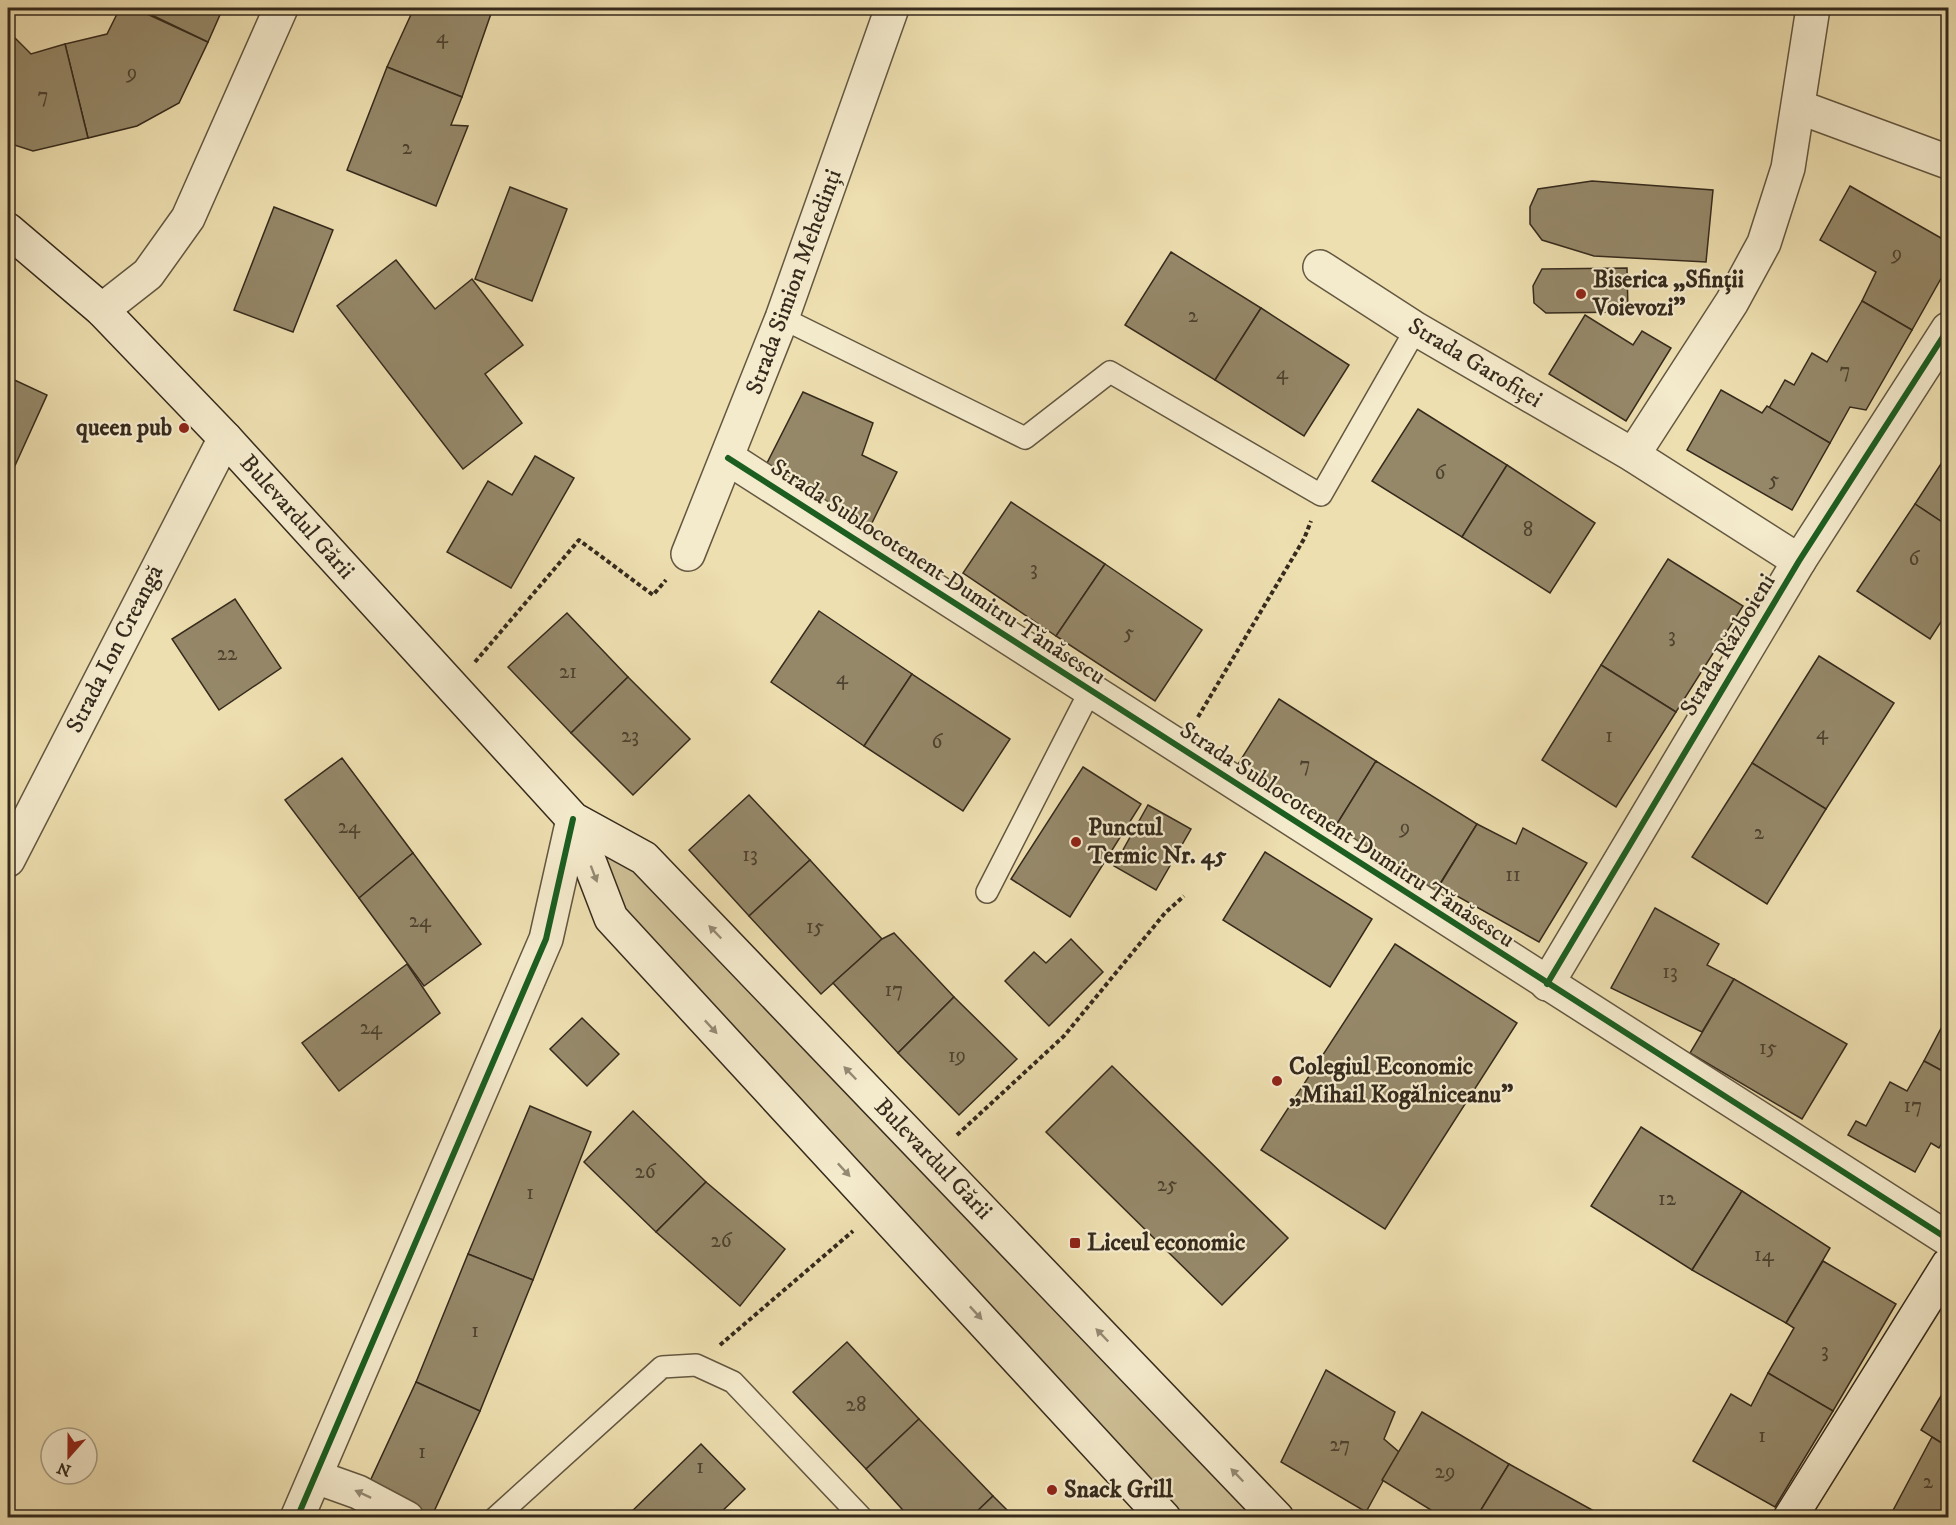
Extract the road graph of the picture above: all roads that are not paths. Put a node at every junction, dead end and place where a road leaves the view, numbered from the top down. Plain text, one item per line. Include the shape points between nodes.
1 (281, 8) edge
2 (892, 8) edge
3 (1813, 8) edge
4 (1799, 107) junction
5 (1948, 162) edge
6 (8, 230) edge
7 (1320, 267) dead end
8 (102, 310) junction
9 (782, 318) junction
10 (1416, 329) junction
11 (1948, 329) edge
12 (225, 438) junction
13 (1633, 455) junction
14 (728, 458) junction
15 (688, 554) road end
16 (1799, 561) junction
17 (1090, 691) junction
18 (573, 819) junction
19 (8, 860) edge
20 (987, 892) dead end
21 (1547, 984) junction
22 (1948, 1239) edge
23 (1948, 1265) edge
24 (316, 1476) junction
25 (297, 1518) edge
26 (407, 1518) edge
27 (495, 1518) edge
28 (862, 1518) edge
29 (1164, 1518) edge
30 (1277, 1518) edge
31 (1790, 1518) edge

1 - 8 street via 188,218 148,274
2 - 9 street, Strada Simion Mehedinți
3 - 4 street
4 - 5 street
4 - 13 street via 1788,168 1764,243 1732,302
6 - 8 street, Bulevardul Gării
7 - 10 street, Strada Garofiței
8 - 12 street, Bulevardul Gării
9 - 10 lane via 1025,438 1110,372 1321,495
9 - 14 street, Strada Simion Mehedinți
10 - 13 street, Strada Garofiței
11 - 16 street, Strada Războieni
12 - 18 street, Bulevardul Gării
12 - 19 street, Strada Ion Creangă
13 - 16 street, Strada Garofiței
14 - 15 street, Strada Simion Mehedinți
14 - 17 street, Strada Sublocotenent Dumitru Tănăsescu
16 - 21 street, Strada Războieni
17 - 20 lane
17 - 21 street, Strada Sublocotenent Dumitru Tănăsescu
18 - 24 street via 546,939
18 -> 29 street, Bulevardul Gării via 611,918
30 -> 18 street, Bulevardul Gării via 644,858
21 - 22 street, Strada Sublocotenent Dumitru Tănăsescu
23 - 31 street
24 - 25 street
26 -> 24 street via 358,1492
27 - 28 lane via 662,1367 696,1365 733,1382

